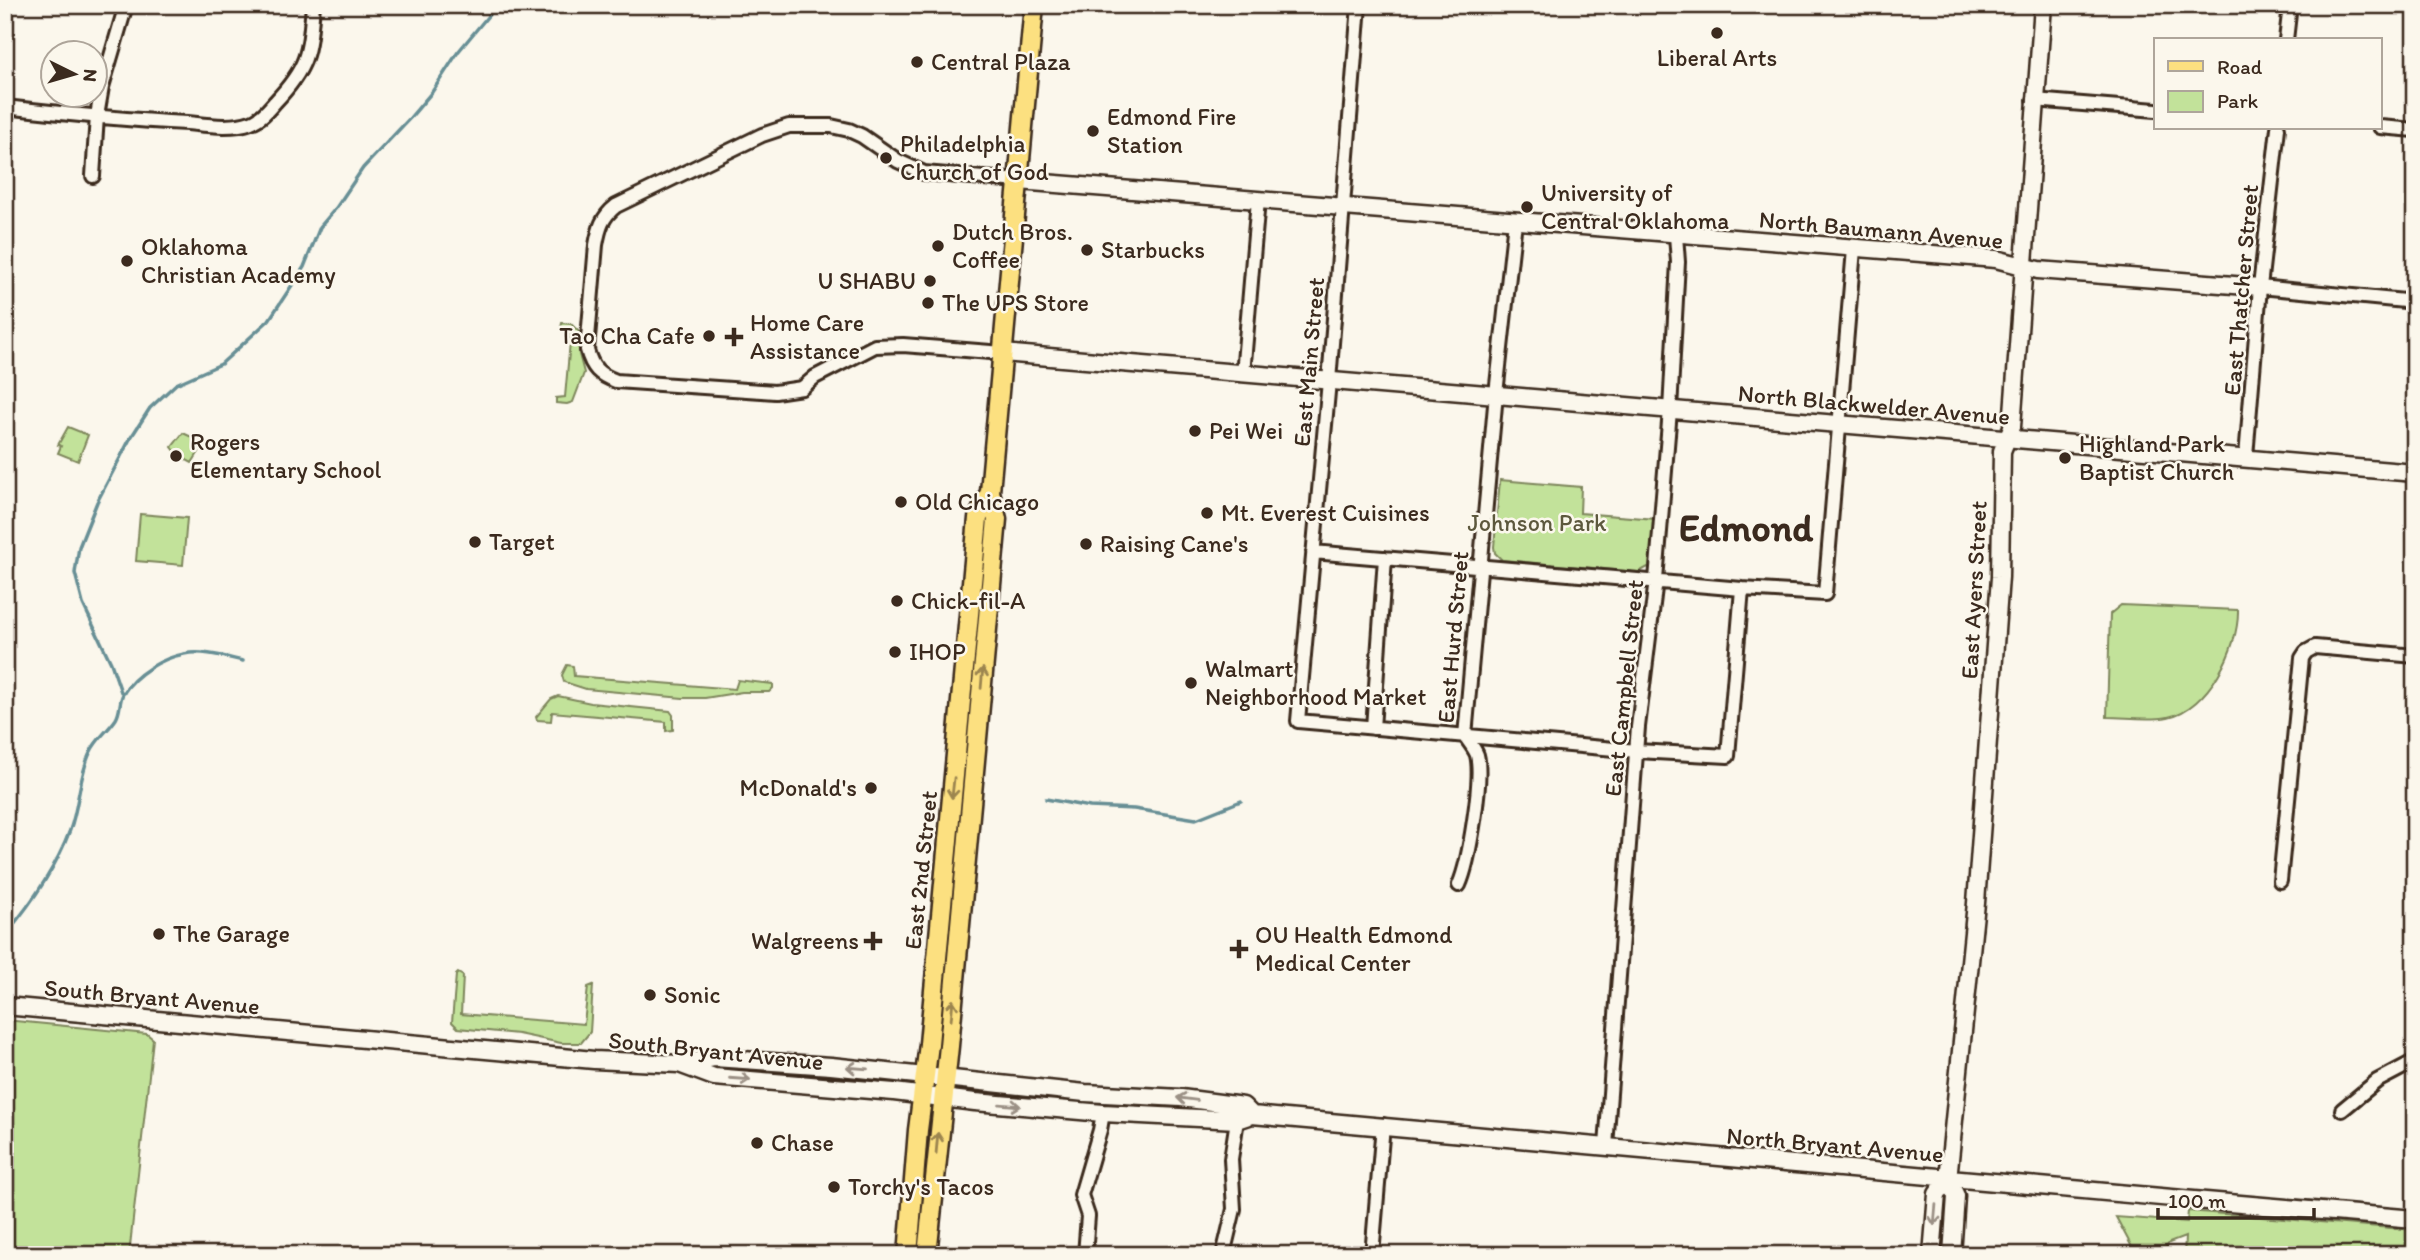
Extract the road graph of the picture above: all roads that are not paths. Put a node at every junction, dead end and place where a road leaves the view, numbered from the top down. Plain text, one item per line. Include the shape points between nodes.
1 (126, 5) edge
2 (313, 5) edge
3 (1034, 5) edge
4 (1359, 5) edge
5 (2043, 5) edge
6 (2290, 5) edge
7 (2286, 38) edge
8 (2035, 100) junction
9 (5, 107) edge
10 (2154, 110) edge
11 (97, 116) junction
12 (2382, 127) edge
13 (2278, 130) edge
14 (2415, 130) edge
15 (93, 176) dead end
16 (1019, 181) junction
17 (1258, 200) junction
18 (1343, 207) junction
19 (1515, 221) junction
20 (1676, 235) junction
21 (1854, 249) junction
22 (2024, 268) junction
23 (2260, 288) junction
24 (2415, 302) edge
25 (1003, 353) junction
26 (1243, 374) junction
27 (1329, 381) junction
28 (1496, 394) junction
29 (1670, 410) junction
30 (1841, 425) junction
31 (2007, 439) junction
32 (2246, 457) junction
33 (2415, 473) edge
34 (990, 492) junction
35 (1313, 552) junction
36 (1385, 558) junction
37 (1480, 566) junction
38 (974, 568) junction
39 (1657, 580) junction
40 (1742, 589) junction
41 (987, 628) junction
42 (2415, 656) edge
43 (1373, 728) junction
44 (1465, 737) junction
45 (1637, 751) junction
46 (948, 841) junction
47 (965, 869) junction
48 (2280, 881) dead end
49 (1459, 885) dead end
50 (5, 1006) edge
51 (2415, 1061) edge
52 (679, 1064) junction
53 (925, 1076) junction
54 (945, 1078) junction
55 (922, 1096) junction
56 (942, 1098) junction
57 (2342, 1110) dead end
58 (1103, 1113) junction
59 (1244, 1118) junction
60 (1383, 1125) junction
61 (1606, 1146) junction
62 (1948, 1179) junction
63 (2415, 1219) edge
64 (908, 1255) edge
65 (927, 1255) edge
66 (1085, 1255) edge
67 (1223, 1255) edge
68 (1372, 1255) edge
69 (1932, 1255) edge
70 (1952, 1255) edge

1 - 11 street
2 - 11 street via 302,68 294,82 252,122 209,125
3 - 16 main road, East 2nd Street
4 - 18 street, East Main Street
5 - 8 street, East Ayers Street
6 - 7 street
8 - 10 street
8 - 22 street, East Ayers Street
9 - 11 street
11 - 15 street
12 - 14 street
13 - 23 street, East Thatcher Street
16 - 17 street, North Baumann Avenue
16 - 25 main road, East 2nd Street
16 - 25 street via 924,173 862,136 831,126 789,126 762,135 607,214 598,230 587,350 598,373 616,381 775,392 802,388 875,346
17 - 18 street, North Baumann Avenue
17 - 26 street
18 - 19 street, North Baumann Avenue
18 - 27 street, East Main Street
19 - 20 street, North Baumann Avenue
19 - 28 street, East Hurd Street
20 - 21 street, North Baumann Avenue
20 - 29 street, East Campbell Street
21 - 22 street, North Baumann Avenue via 1996,259
21 - 30 street
22 - 23 street, North Baumann Avenue
22 - 31 street, East Ayers Street via 2012,427
23 - 24 street, North Baumann Avenue
23 - 32 street, East Thatcher Street
25 - 26 street, North Blackwelder Avenue
25 - 34 main road, East 2nd Street
26 - 27 street, North Blackwelder Avenue
27 - 28 street, North Blackwelder Avenue
27 - 35 street, East Main Street
28 - 29 street, North Blackwelder Avenue
28 - 37 street, East Hurd Street
29 - 30 street, North Blackwelder Avenue
29 - 39 street, East Campbell Street
30 - 31 street, North Blackwelder Avenue
30 - 40 street via 1825,594
31 - 32 street, North Blackwelder Avenue
31 - 62 street, East Ayers Street via 2002,451 2000,578 1978,877
32 - 33 street, North Blackwelder Avenue
34 - 38 main road, East 2nd Street via 978,518
34 - 41 main road, East 2nd Street via 997,519
35 - 36 street
35 - 43 street, East Main Street via 1298,722
36 - 37 street
36 - 43 street
37 - 39 street
37 - 44 street, East Hurd Street
38 - 41 main road via 980,589 980,620
38 -> 46 main road, East 2nd Street
39 - 40 street
39 - 45 street, East Campbell Street
40 - 45 street via 1728,756
47 -> 41 main road, East 2nd Street
42 - 48 street via 2315,647 2302,658
43 - 44 street
44 - 45 street
44 - 49 street, East Hurd Street via 1477,755 1477,783 1474,823
45 - 61 street, East Campbell Street
46 - 47 main road
46 - 53 main road, East 2nd Street
54 -> 47 main road, East 2nd Street
50 - 52 street, South Bryant Avenue
51 - 57 street via 2377,1081
53 -> 52 street via 738,1059
52 -> 55 street, South Bryant Avenue via 715,1077
53 - 54 street
53 - 55 main road, East 2nd Street
54 - 56 main road, East 2nd Street
59 -> 54 street via 1243,1106 1206,1101
55 - 56 street, South Bryant Avenue
55 - 64 main road, East 2nd Street
56 -> 58 street, South Bryant Avenue
65 -> 56 main road, East 2nd Street
58 - 59 street, South Bryant Avenue
58 - 66 street via 1081,1195 1088,1216
59 - 60 street, North Bryant Avenue
59 - 67 street via 1231,1159 1234,1209
60 - 61 street, North Bryant Avenue
60 - 68 street
61 - 62 street, North Bryant Avenue
62 - 63 street, North Bryant Avenue
62 -> 69 street via 1937,1194
62 - 70 street via 1956,1196

